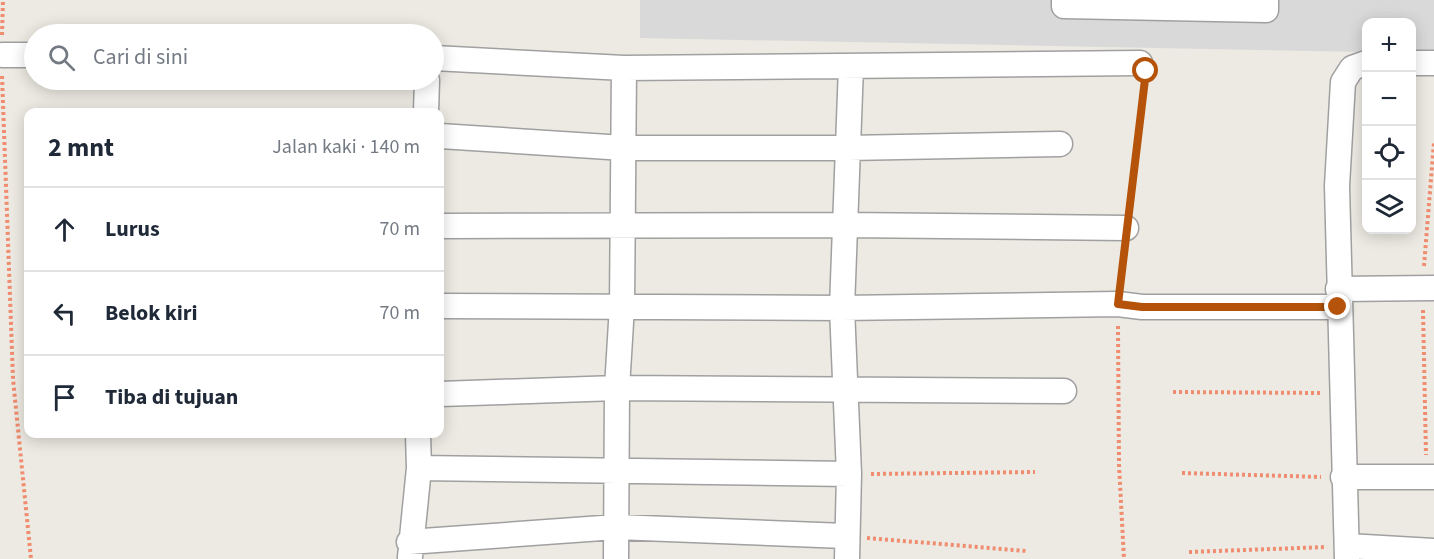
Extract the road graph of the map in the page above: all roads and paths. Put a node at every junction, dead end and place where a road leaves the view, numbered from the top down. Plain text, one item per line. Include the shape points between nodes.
1 (3, 0) edge
2 (1064, 0) edge
3 (1266, 0) edge
4 (1162, 4) edge
5 (2, 55) junction
6 (24, 55) edge
7 (444, 59) edge
8 (1140, 63) joint
9 (1416, 63) edge
10 (1434, 63) edge
11 (1362, 64) edge
12 (851, 66) junction
13 (624, 68) junction
14 (427, 90) edge
15 (426, 108) edge
16 (444, 136) edge
17 (1059, 144) dead end
18 (624, 148) junction
19 (848, 148) junction
20 (846, 225) junction
21 (444, 226) edge
22 (623, 226) junction
23 (1125, 228) junction
24 (1434, 288) edge
25 (1338, 298) junction
26 (1118, 304) junction
27 (444, 306) edge
28 (622, 306) junction
29 (842, 308) junction
30 (617, 388) junction
31 (844, 391) junction
32 (1064, 391) dead end
33 (1173, 392) dead end
34 (1341, 393) junction
35 (444, 394) edge
36 (418, 438) edge
37 (419, 468) junction
38 (618, 471) junction
39 (1035, 472) dead end
40 (1182, 473) dead end
41 (849, 474) junction
42 (1343, 477) junction
43 (1434, 477) edge
44 (616, 527) junction
45 (846, 548) edge
46 (409, 551) edge
47 (1027, 551) dead end
48 (1434, 551) edge
49 (1190, 552) dead end
50 (1347, 553) edge
51 (31, 559) edge
52 (616, 559) edge
53 (1124, 559) edge

1 - 5 path
2 - 4 street via 1064,6
3 - 4 street via 1266,10
5 - 6 street
5 - 51 path via 14,379
7 - 13 street
8 - 12 street
8 - 23 path via 1147,75
9 - 10 street
11 - 25 street via 1352,68 1343,82 1337,186
12 - 13 street
12 - 19 street
13 - 18 street
14 - 15 street
16 - 18 street
17 - 19 street
18 - 19 street
18 - 22 street
19 - 20 street
20 - 22 street
20 - 23 street
20 - 29 street
21 - 22 street
22 - 28 street
23 - 26 path
24 - 25 street
25 - 26 street via 1142,307
25 - 34 street
26 - 29 street
26 - 53 path
27 - 28 street
28 - 29 street
28 - 30 street
29 - 31 street
30 - 31 street
30 - 35 street
30 - 38 street
31 - 32 street
31 - 41 street
33 - 34 path
34 - 42 street
36 - 37 street
37 - 38 street
37 - 46 street
38 - 41 street
38 - 44 street
39 - 41 path
40 - 42 path
41 - 45 street
42 - 43 street
42 - 50 street
44 - 45 street
44 - 46 street
44 - 52 street
45 - 47 path
48 - 50 street
49 - 50 path

